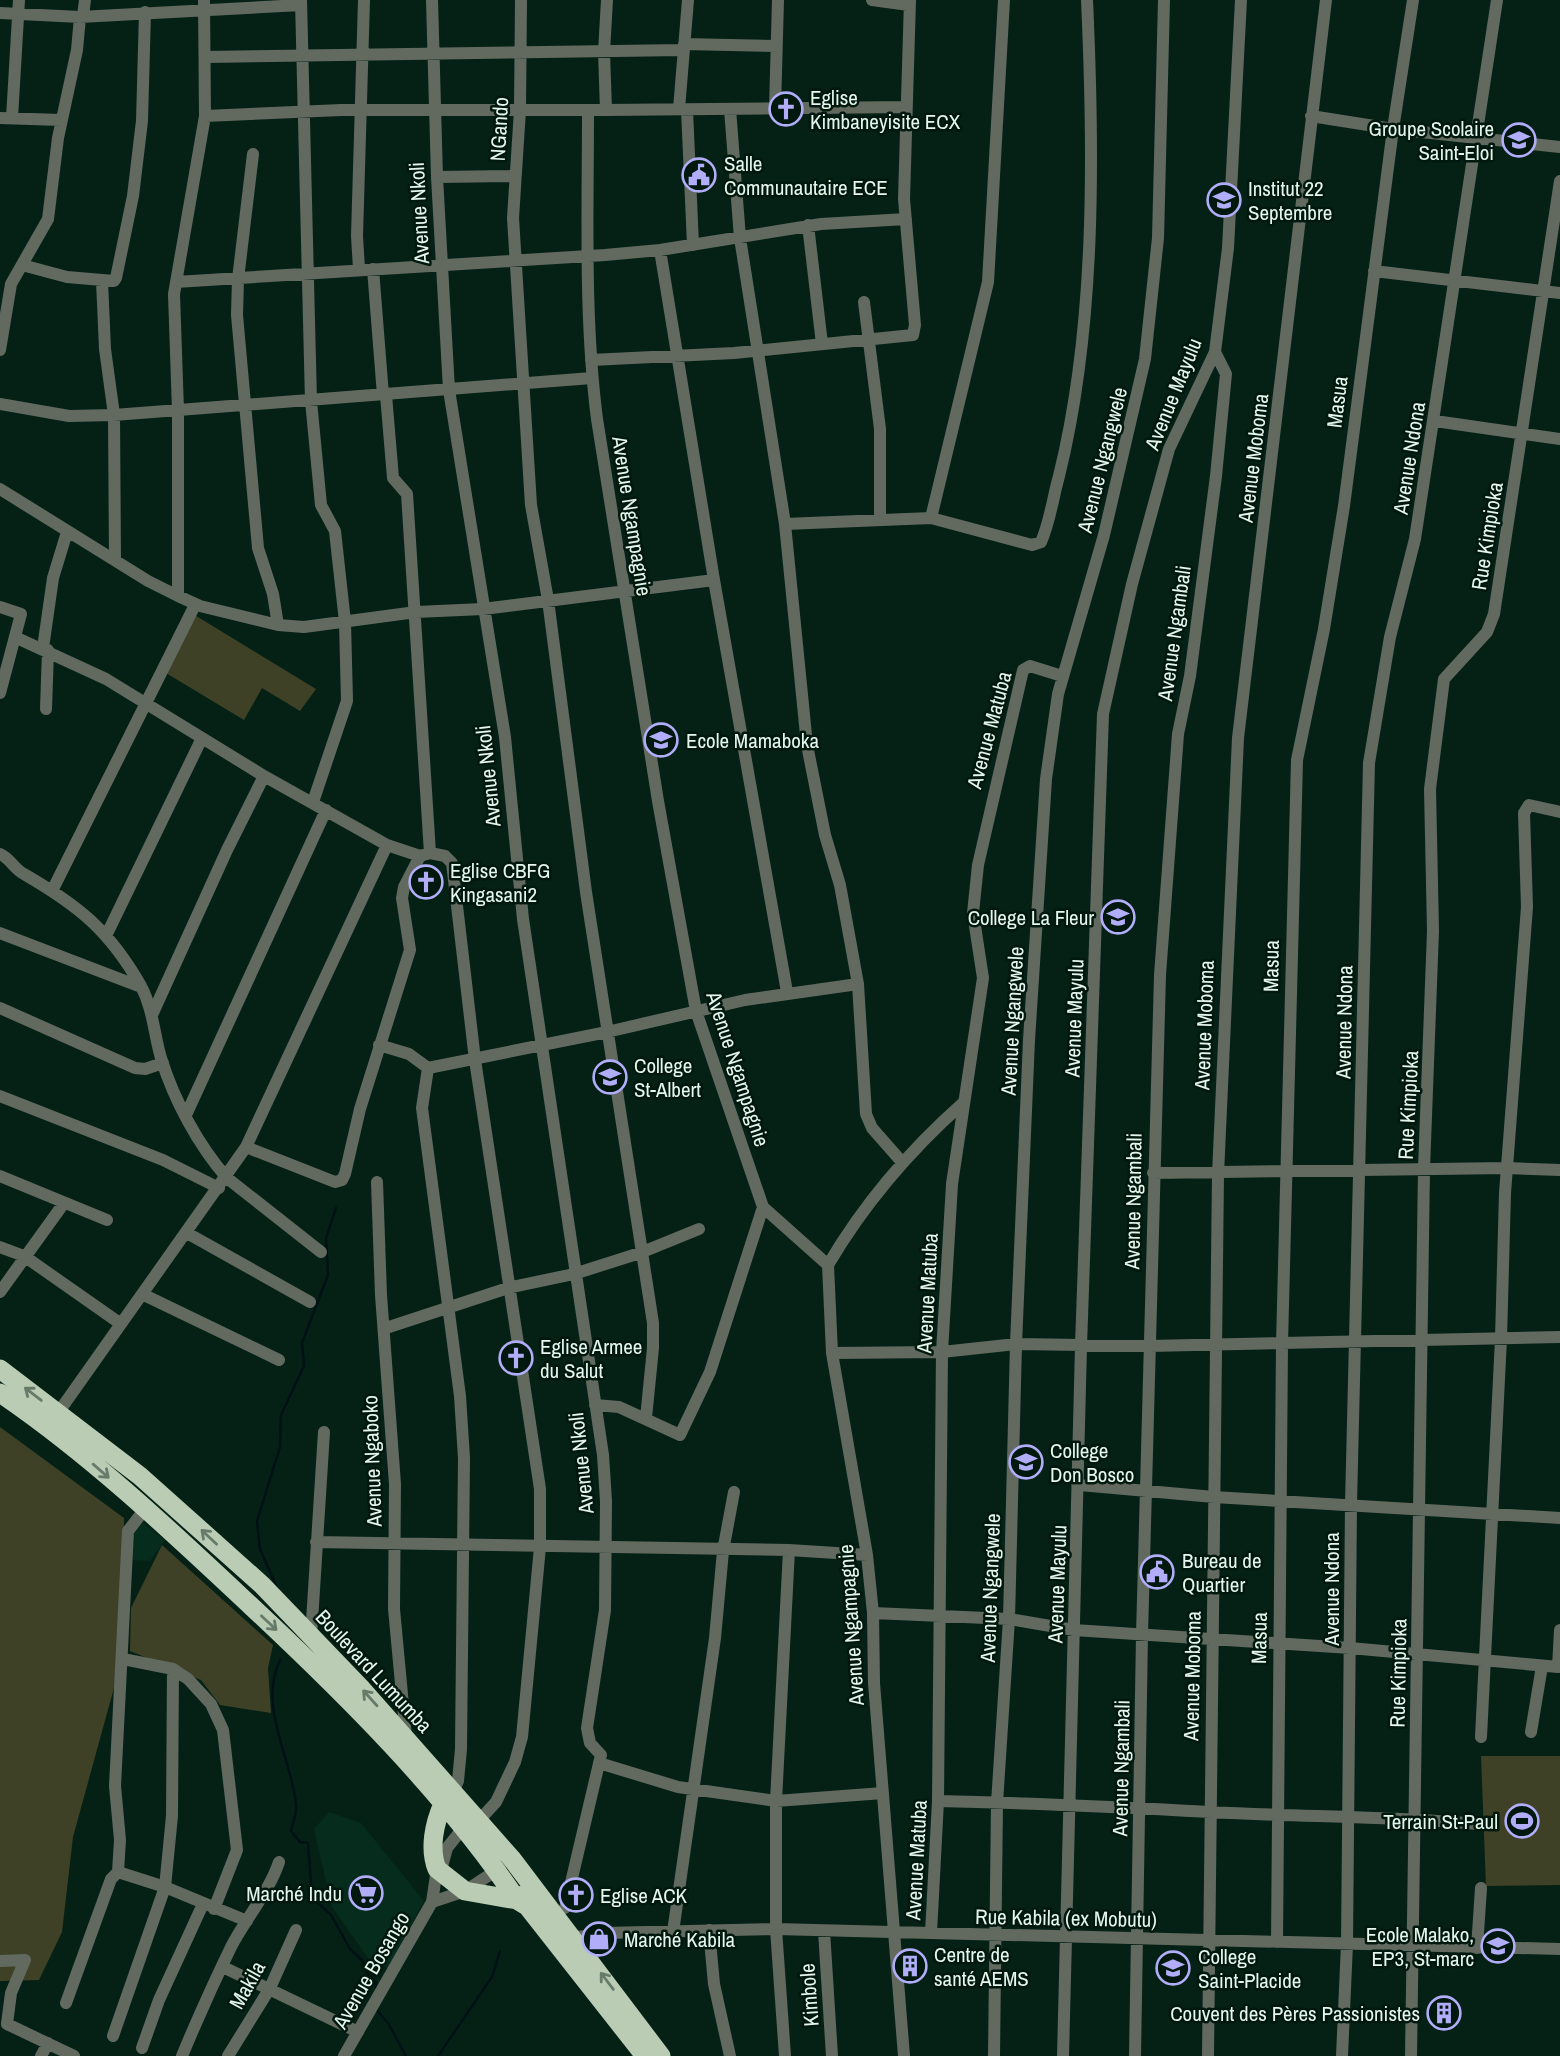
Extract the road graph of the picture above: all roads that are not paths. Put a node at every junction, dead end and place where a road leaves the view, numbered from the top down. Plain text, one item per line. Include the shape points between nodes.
1 (19, 0) edge
2 (85, 0) edge
3 (364, 0) edge
4 (432, 0) edge
5 (521, 0) edge
6 (607, 0) edge
7 (688, 0) edge
8 (778, 0) edge
9 (872, 0) edge
10 (1004, 0) edge
11 (1087, 0) edge
12 (1164, 0) edge
13 (1241, 0) edge
14 (1326, 0) edge
15 (1413, 0) edge
16 (1497, 0) edge
17 (910, 2) edge
18 (301, 3) edge
19 (204, 4) edge
20 (145, 12) junction
21 (0, 13) edge
22 (18, 15) junction
23 (82, 17) junction
24 (776, 46) junction
25 (683, 47) junction
26 (520, 51) junction
27 (604, 52) junction
28 (433, 55) junction
29 (364, 56) junction
30 (205, 57) junction
31 (302, 57) junction
32 (905, 107) junction
33 (775, 108) junction
34 (730, 109) junction
35 (361, 110) junction
36 (434, 110) junction
37 (520, 110) junction
38 (588, 110) junction
39 (606, 110) junction
40 (683, 110) junction
41 (304, 112) junction
42 (205, 116) junction
43 (1311, 116) junction
44 (6, 118) edge
45 (61, 120) junction
46 (1392, 129) junction
47 (1476, 138) junction
48 (1560, 147) edge
49 (253, 154) dead end
50 (515, 176) junction
51 (437, 177) junction
52 (1560, 181) edge
53 (906, 219) junction
54 (808, 225) junction
55 (740, 238) junction
56 (693, 245) junction
57 (660, 250) junction
58 (587, 256) junction
59 (515, 260) junction
60 (22, 265) junction
61 (441, 267) junction
62 (373, 269) junction
63 (359, 270) junction
64 (1374, 271) junction
65 (306, 275) junction
66 (238, 279) junction
67 (1456, 279) junction
68 (102, 281) junction
69 (176, 282) junction
70 (1541, 291) junction
71 (1560, 293) edge
72 (864, 302) dead end
73 (2, 315) edge
74 (868, 340) junction
75 (822, 344) junction
76 (0, 350) edge
77 (759, 350) junction
78 (1215, 352) junction
79 (677, 357) junction
80 (591, 360) junction
81 (592, 378) junction
82 (523, 384) junction
83 (449, 390) junction
84 (385, 395) junction
85 (311, 401) junction
86 (0, 404) edge
87 (244, 406) junction
88 (178, 411) junction
89 (114, 415) junction
90 (1434, 421) junction
91 (1523, 434) junction
92 (1560, 439) edge
93 (0, 489) edge
94 (880, 518) junction
95 (932, 518) junction
96 (785, 524) junction
97 (67, 532) junction
98 (115, 560) junction
99 (714, 580) junction
100 (624, 591) junction
101 (178, 596) junction
102 (548, 600) junction
103 (195, 605) junction
104 (0, 607) edge
105 (483, 609) junction
106 (416, 612) junction
107 (345, 622) junction
108 (278, 625) junction
109 (16, 638) junction
110 (46, 649) junction
111 (1062, 676) junction
112 (0, 693) edge
113 (146, 705) junction
114 (46, 709) dead end
115 (202, 738) junction
116 (264, 776) junction
117 (313, 802) junction
118 (326, 810) junction
119 (1560, 812) edge
120 (387, 845) junction
121 (0, 854) edge
122 (425, 854) junction
123 (53, 889) junction
124 (0, 933) edge
125 (106, 936) junction
126 (858, 984) junction
127 (141, 987) junction
128 (787, 992) junction
129 (0, 1008) edge
130 (696, 1011) junction
131 (152, 1015) junction
132 (607, 1032) junction
133 (540, 1044) junction
134 (379, 1045) junction
135 (475, 1060) junction
136 (163, 1063) junction
137 (428, 1068) junction
138 (0, 1096) edge
139 (963, 1102) junction
140 (186, 1115) junction
141 (246, 1147) junction
142 (901, 1161) junction
143 (1507, 1168) junction
144 (1424, 1169) junction
145 (1560, 1170) edge
146 (1288, 1172) junction
147 (1360, 1172) junction
148 (1153, 1173) junction
149 (1218, 1174) junction
150 (0, 1176) edge
151 (377, 1182) dead end
152 (223, 1183) junction
153 (64, 1202) junction
154 (763, 1207) junction
155 (107, 1220) dead end
156 (699, 1229) dead end
157 (187, 1233) junction
158 (0, 1247) edge
159 (321, 1252) dead end
160 (640, 1254) junction
161 (24, 1256) junction
162 (828, 1265) junction
163 (574, 1274) junction
164 (508, 1288) junction
165 (0, 1292) edge
166 (142, 1294) junction
167 (310, 1302) dead end
168 (449, 1307) junction
169 (121, 1324) junction
170 (386, 1328) junction
171 (1560, 1337) edge
172 (1422, 1339) junction
173 (1501, 1339) junction
174 (1217, 1343) junction
175 (1355, 1343) junction
176 (1016, 1344) junction
177 (1282, 1344) junction
178 (1081, 1346) junction
179 (1149, 1346) junction
180 (942, 1352) junction
181 (832, 1353) junction
182 (279, 1360) dead end
183 (0, 1369) edge
184 (0, 1393) edge
185 (595, 1405) junction
186 (58, 1413) junction
187 (646, 1419) junction
188 (324, 1432) dead end
189 (1080, 1485) junction
190 (734, 1492) dead end
191 (1146, 1492) junction
192 (1214, 1497) junction
193 (1282, 1500) junction
194 (1351, 1504) junction
195 (1420, 1507) junction
196 (145, 1509) junction
197 (1491, 1512) junction
198 (1560, 1518) edge
199 (316, 1542) junction
200 (394, 1543) junction
201 (465, 1545) junction
202 (540, 1547) junction
203 (606, 1549) junction
204 (723, 1550) junction
205 (789, 1550) junction
206 (867, 1555) junction
207 (873, 1613) junction
208 (938, 1615) junction
209 (1009, 1619) junction
210 (1074, 1630) junction
211 (1560, 1630) edge
212 (1142, 1635) junction
213 (312, 1637) junction
214 (1211, 1641) junction
215 (1278, 1643) junction
216 (1350, 1648) junction
217 (1418, 1654) junction
218 (123, 1659) junction
219 (1486, 1660) junction
220 (1542, 1666) junction
221 (1559, 1667) edge
222 (173, 1669) junction
223 (1531, 1732) dead end
224 (1481, 1737) dead end
225 (406, 1738) junction
226 (600, 1756) junction
227 (693, 1790) junction
228 (883, 1793) junction
229 (449, 1798) junction
230 (776, 1801) junction
231 (938, 1801) junction
232 (997, 1803) junction
233 (1071, 1805) junction
234 (1140, 1806) junction
235 (1209, 1812) junction
236 (1278, 1814) junction
237 (1347, 1817) junction
238 (1415, 1818) junction
239 (470, 1824) junction
240 (1478, 1824) dead end
241 (279, 1862) dead end
242 (504, 1864) junction
243 (437, 1870) junction
244 (118, 1872) junction
245 (165, 1887) junction
246 (534, 1887) junction
247 (1481, 1888) dead end
248 (465, 1891) junction
249 (517, 1900) junction
250 (432, 1902) junction
251 (208, 1906) junction
252 (565, 1908) dead end
253 (247, 1921) junction
254 (776, 1929) junction
255 (296, 1930) dead end
256 (709, 1930) junction
257 (824, 1931) junction
258 (673, 1932) junction
259 (893, 1932) junction
260 (931, 1933) junction
261 (572, 1935) junction
262 (998, 1935) junction
263 (1067, 1937) junction
264 (1136, 1939) junction
265 (1209, 1941) junction
266 (1277, 1942) junction
267 (1347, 1944) junction
268 (1412, 1946) junction
269 (1477, 1948) junction
270 (1560, 1949) edge
271 (0, 1961) edge
272 (223, 1967) junction
273 (270, 1988) junction
274 (66, 2003) dead end
275 (358, 2032) junction
276 (113, 2036) dead end
277 (48, 2043) junction
278 (142, 2048) dead end
279 (41, 2056) edge
280 (74, 2056) edge
281 (182, 2056) edge
282 (228, 2056) edge
283 (344, 2056) edge
284 (645, 2056) edge
285 (661, 2056) edge
286 (730, 2056) edge
287 (785, 2056) edge
288 (832, 2056) edge
289 (904, 2056) edge
290 (994, 2056) edge
291 (1063, 2056) edge
292 (1135, 2056) edge
293 (1208, 2056) edge
294 (1342, 2056) edge
295 (1411, 2056) edge

1 - 22 street
2 - 23 street
3 - 29 street
4 - 28 street, Avenue Nkoli
5 - 26 street, NGando
6 - 27 street
7 - 25 street
8 - 24 street
9 - 17 street
10 - 95 street via 988,282
11 - 95 street via 1089,191 1079,370 1065,453 1043,538 1032,545
12 - 111 street, Avenue Ngangwele via 1157,253 1145,359 1104,534
13 - 78 street, Avenue Mayulu via 1228,248
14 - 43 street, Avenue Moboma
15 - 46 street, Masua
16 - 47 street, Avenue Ndona
17 - 32 street
18 - 19 street
18 - 31 street
19 - 20 street
19 - 30 street
20 - 23 street
20 - 68 street via 142,121 133,196 116,278
21 - 22 street
22 - 23 street
22 - 44 street
23 - 45 street
24 - 25 street
24 - 33 street
25 - 27 street
25 - 40 street
26 - 27 street
26 - 28 street
26 - 37 street, NGando
27 - 39 street
28 - 29 street
28 - 36 street, Avenue Nkoli
29 - 31 street
29 - 35 street
30 - 31 street
30 - 42 street
31 - 41 street
32 - 33 street
32 - 53 street
33 - 34 street
34 - 40 street
34 - 55 street
35 - 36 street
35 - 41 street
35 - 63 street
36 - 37 street
36 - 51 street, Avenue Nkoli
37 - 38 street
37 - 50 street, NGando
38 - 39 street
38 - 58 street, Avenue Ngampagnie
39 - 40 street
40 - 56 street
41 - 42 street
41 - 65 street
42 - 69 street
43 - 46 street
43 - 149 street, Avenue Moboma via 1238,738
44 - 45 street
45 - 60 street via 48,219
46 - 47 street
46 - 64 street, Masua
47 - 48 street
47 - 67 street, Avenue Ndona
49 - 66 street
50 - 51 street
50 - 59 street, NGando
51 - 61 street, Avenue Nkoli
52 - 70 street, Rue Kimpioka
53 - 54 street
53 - 74 street via 915,330 908,337
54 - 55 street
54 - 75 street
55 - 56 street
55 - 77 street
56 - 57 street
57 - 58 street
57 - 79 street
58 - 59 street
58 - 80 street, Avenue Ngampagnie
59 - 61 street
59 - 82 street, NGando
60 - 68 street
60 - 73 street
61 - 62 street
61 - 83 street, Avenue Nkoli
62 - 63 street
62 - 84 street
63 - 65 street
64 - 67 street
64 - 146 street, Masua via 1336,560 1297,760
65 - 66 street
65 - 85 street
66 - 69 street
66 - 87 street
67 - 70 street
67 - 90 street, Avenue Ndona
68 - 89 street
69 - 88 street
70 - 71 street
70 - 91 street, Rue Kimpioka
72 - 74 street
73 - 76 street
74 - 75 street
74 - 94 street via 880,429
75 - 77 street
77 - 79 street
77 - 96 street
78 - 148 street, Avenue Ngambali via 1226,374 1190,676 1178,734 1160,975
78 - 178 street, Avenue Mayulu via 1169,449 1103,714
79 - 80 street
79 - 99 street
80 - 81 street, Avenue Ngampagnie
81 - 82 street
81 - 100 street, Avenue Ngampagnie
82 - 83 street
82 - 102 street, NGando via 531,505
83 - 84 street
83 - 105 street, Avenue Nkoli
84 - 85 street
84 - 106 street via 393,478 407,494
85 - 87 street
85 - 107 street via 321,505 335,530
86 - 89 street via 69,416
87 - 88 street
87 - 108 street via 258,548
88 - 89 street
88 - 101 street
89 - 98 street
90 - 91 street
90 - 147 street, Avenue Ndona via 1415,539 1390,636 1368,763
91 - 92 street
91 - 144 street, Rue Kimpioka via 1492,623 1449,671 1440,699 1430,789 1433,931
93 - 97 street
94 - 95 street
94 - 96 street
96 - 126 street via 807,746
97 - 98 street
97 - 110 street via 53,578
98 - 101 street
99 - 100 street
99 - 128 street
100 - 102 street
100 - 130 street, Avenue Ngampagnie
101 - 103 street
102 - 105 street
102 - 132 street, NGando
103 - 108 street
103 - 113 street
104 - 109 street via 21,614
105 - 106 street
105 - 133 street, Avenue Nkoli via 505,737
106 - 107 street
106 - 122 street
107 - 108 street
107 - 117 street via 346,707
109 - 110 street
109 - 112 street
110 - 113 street
110 - 114 street
111 - 139 street, Avenue Matuba via 1027,666 1023,670 990,803 973,913 983,972
111 - 176 street, Avenue Ngangwele via 1046,779
113 - 115 street
113 - 123 street
115 - 116 street
115 - 125 street
116 - 117 street
116 - 131 street
117 - 118 street
118 - 120 street
118 - 140 street
119 - 143 street via 1529,805 1525,809 1527,907
120 - 122 street
120 - 141 street
121 - 123 street via 23,874
122 - 134 street via 404,887 410,950
122 - 135 street via 445,856 452,863
123 - 125 street
124 - 127 street
125 - 127 street
126 - 128 street
126 - 142 street via 866,1114 872,1128
127 - 131 street
128 - 130 street
129 - 136 street via 135,1068
130 - 132 street
130 - 154 street, Avenue Ngampagnie
131 - 136 street
132 - 133 street
132 - 160 street, NGando
133 - 135 street
133 - 163 street, Avenue Nkoli
134 - 137 street via 410,1055
134 - 141 street via 342,1180 335,1182
135 - 137 street
135 - 164 street
136 - 140 street
137 - 168 street via 422,1108
138 - 152 street
139 - 142 street
139 - 180 street, Avenue Matuba via 952,1184
140 - 152 street
141 - 152 street
142 - 162 street via 853,1223
143 - 144 street
143 - 145 street
143 - 173 street
144 - 147 street
144 - 172 street, Rue Kimpioka
146 - 147 street
146 - 149 street
146 - 177 street, Masua
147 - 175 street, Avenue Ndona
148 - 149 street
148 - 179 street, Avenue Ngambali
149 - 174 street, Avenue Moboma
150 - 153 street
151 - 170 street, Avenue Ngaboko
152 - 157 street
152 - 159 street
153 - 155 street
153 - 161 street
154 - 162 street, Avenue Ngampagnie
154 - 187 street via 714,1360 682,1432 675,1435
156 - 160 street
157 - 166 street
157 - 167 street
158 - 161 street
160 - 163 street
160 - 187 street, NGando via 653,1323
161 - 165 street
161 - 169 street
162 - 181 street, Avenue Ngampagnie
163 - 164 street
163 - 185 street, Avenue Nkoli
164 - 168 street
164 - 202 street via 540,1489
166 - 169 street
166 - 182 street
168 - 170 street
168 - 201 street via 460,1396
169 - 186 street
170 - 200 street, Avenue Ngaboko
171 - 173 street
172 - 173 street
172 - 175 street
172 - 195 street, Rue Kimpioka
173 - 197 street
174 - 177 street
174 - 179 street
174 - 192 street, Avenue Moboma
175 - 177 street
175 - 194 street, Avenue Ndona
176 - 178 street
176 - 180 street
176 - 209 street, Avenue Ngangwele
177 - 193 street, Masua
178 - 179 street
178 - 189 street, Avenue Mayulu
179 - 191 street, Avenue Ngambali
180 - 181 street
180 - 208 street, Avenue Matuba
181 - 206 street, Avenue Ngampagnie
186 -> 183 highway, Boulevard Lumumba
184 -> 196 highway, Boulevard Lumumba via 49,1426
185 - 187 street via 619,1407
185 - 203 street, Avenue Nkoli via 603,1455
213 -> 186 highway, Boulevard Lumumba via 190,1518
188 - 199 street
189 - 191 street
189 - 210 street, Avenue Mayulu
190 - 204 street
191 - 192 street
191 - 212 street, Avenue Ngambali
192 - 193 street
192 - 214 street, Avenue Moboma
193 - 194 street
193 - 215 street, Masua
194 - 195 street
194 - 216 street, Avenue Ndona
195 - 197 street
195 - 217 street, Rue Kimpioka
196 - 218 street via 128,1531
196 -> 229 highway, Boulevard Lumumba via 300,1651 437,1794
197 - 198 street
197 - 219 street
199 - 200 street
199 - 213 street
200 - 201 street
200 - 225 street, Avenue Ngaboko via 397,1653
201 - 202 street
201 - 229 street via 461,1749
202 - 203 street
202 - 239 street via 522,1737 496,1802
203 - 204 street
203 - 226 street, Avenue Nkoli via 605,1610 587,1728 590,1743
204 - 205 street
204 - 227 street
205 - 206 street
205 - 230 street
206 - 207 street, Avenue Ngampagnie
207 - 208 street
207 - 228 street, Avenue Ngampagnie
208 - 209 street
208 - 231 street, Avenue Matuba
209 - 210 street
209 - 232 street, Avenue Ngangwele
210 - 212 street
210 - 233 street, Avenue Mayulu
211 - 221 street
212 - 214 street
212 - 234 street, Avenue Ngambali
225 -> 213 highway, Boulevard Lumumba
214 - 215 street
214 - 235 street, Avenue Moboma
215 - 216 street
215 - 236 street, Masua
216 - 217 street
216 - 237 street, Avenue Ndona
217 - 219 street
217 - 238 street, Rue Kimpioka
218 - 222 street
218 - 244 street via 115,1786
219 - 220 street
219 - 224 street
220 - 221 street
220 - 223 street
222 - 245 street via 172,1816
222 - 251 street via 211,1704 223,1730 237,1850
225 - 229 highway, Boulevard Lumumba
226 - 227 street
226 - 252 street
227 - 230 street
227 - 258 street
228 - 230 street
228 - 259 street, Avenue Ngampagnie
229 - 239 highway, Boulevard Lumumba
229 - 243 highway via 436,1819
230 - 254 street
231 - 232 street
231 - 260 street, Avenue Matuba
232 - 233 street
232 - 262 street, Avenue Ngangwele
233 - 234 street
233 - 263 street, Avenue Mayulu
234 - 235 street
234 - 264 street, Avenue Ngambali
235 - 236 street
235 - 265 street, Avenue Moboma
236 - 237 street
236 - 266 street, Masua
237 - 238 street
237 - 267 street, Avenue Ndona
238 - 240 street
238 - 268 street, Rue Kimpioka
239 - 242 highway, Boulevard Lumumba
239 - 243 street via 451,1841
241 - 253 street
242 - 246 highway, Boulevard Lumumba
242 - 248 street
242 - 249 highway, Boulevard Lumumba
243 - 248 highway
243 - 250 street
244 - 245 street
244 - 274 street via 111,1879
245 - 251 street
245 - 276 street
246 - 249 highway
246 - 261 highway, Boulevard Lumumba
247 - 269 street
248 - 249 highway
248 - 250 street
249 - 284 highway, Boulevard Lumumba via 527,1906
250 - 275 street, Avenue Bosango
251 - 253 street
251 - 278 street via 159,2000
253 - 272 street
254 - 256 street, Rue Kabila (ex Mobutu)
254 - 257 street, Rue Kabila (ex Mobutu)
254 - 287 street
255 - 273 street, Makila
256 - 258 street, Rue Kabila (ex Mobutu)
256 - 286 street via 714,1984
257 - 259 street, Rue Kabila (ex Mobutu)
257 - 288 street, Kimbole
258 - 261 street, Rue Kabila (ex Mobutu)
259 - 260 street, Rue Kabila (ex Mobutu)
259 - 289 street, Avenue Ngampagnie
260 - 262 street, Rue Kabila (ex Mobutu)
285 -> 261 highway, Boulevard Lumumba
262 - 263 street, Rue Kabila (ex Mobutu)
262 - 290 street, Avenue Ngangwele
263 - 264 street, Rue Kabila (ex Mobutu)
263 - 291 street, Avenue Mayulu
264 - 265 street, Rue Kabila (ex Mobutu)
264 - 292 street, Avenue Ngambali
265 - 266 street, Rue Kabila (ex Mobutu)
265 - 293 street, Avenue Moboma
266 - 267 street, Rue Kabila (ex Mobutu)
267 - 268 street, Rue Kabila (ex Mobutu)
267 - 294 street, Avenue Ndona
268 - 269 street, Rue Kabila (ex Mobutu)
268 - 295 street, Rue Kimpioka
269 - 270 street, Rue Kabila (ex Mobutu)
271 - 277 street via 25,1959 11,1993 7,2024
272 - 273 street
272 - 281 street
273 - 275 street
273 - 282 street, Makila
275 - 283 street, Avenue Bosango
277 - 279 street
277 - 280 street

